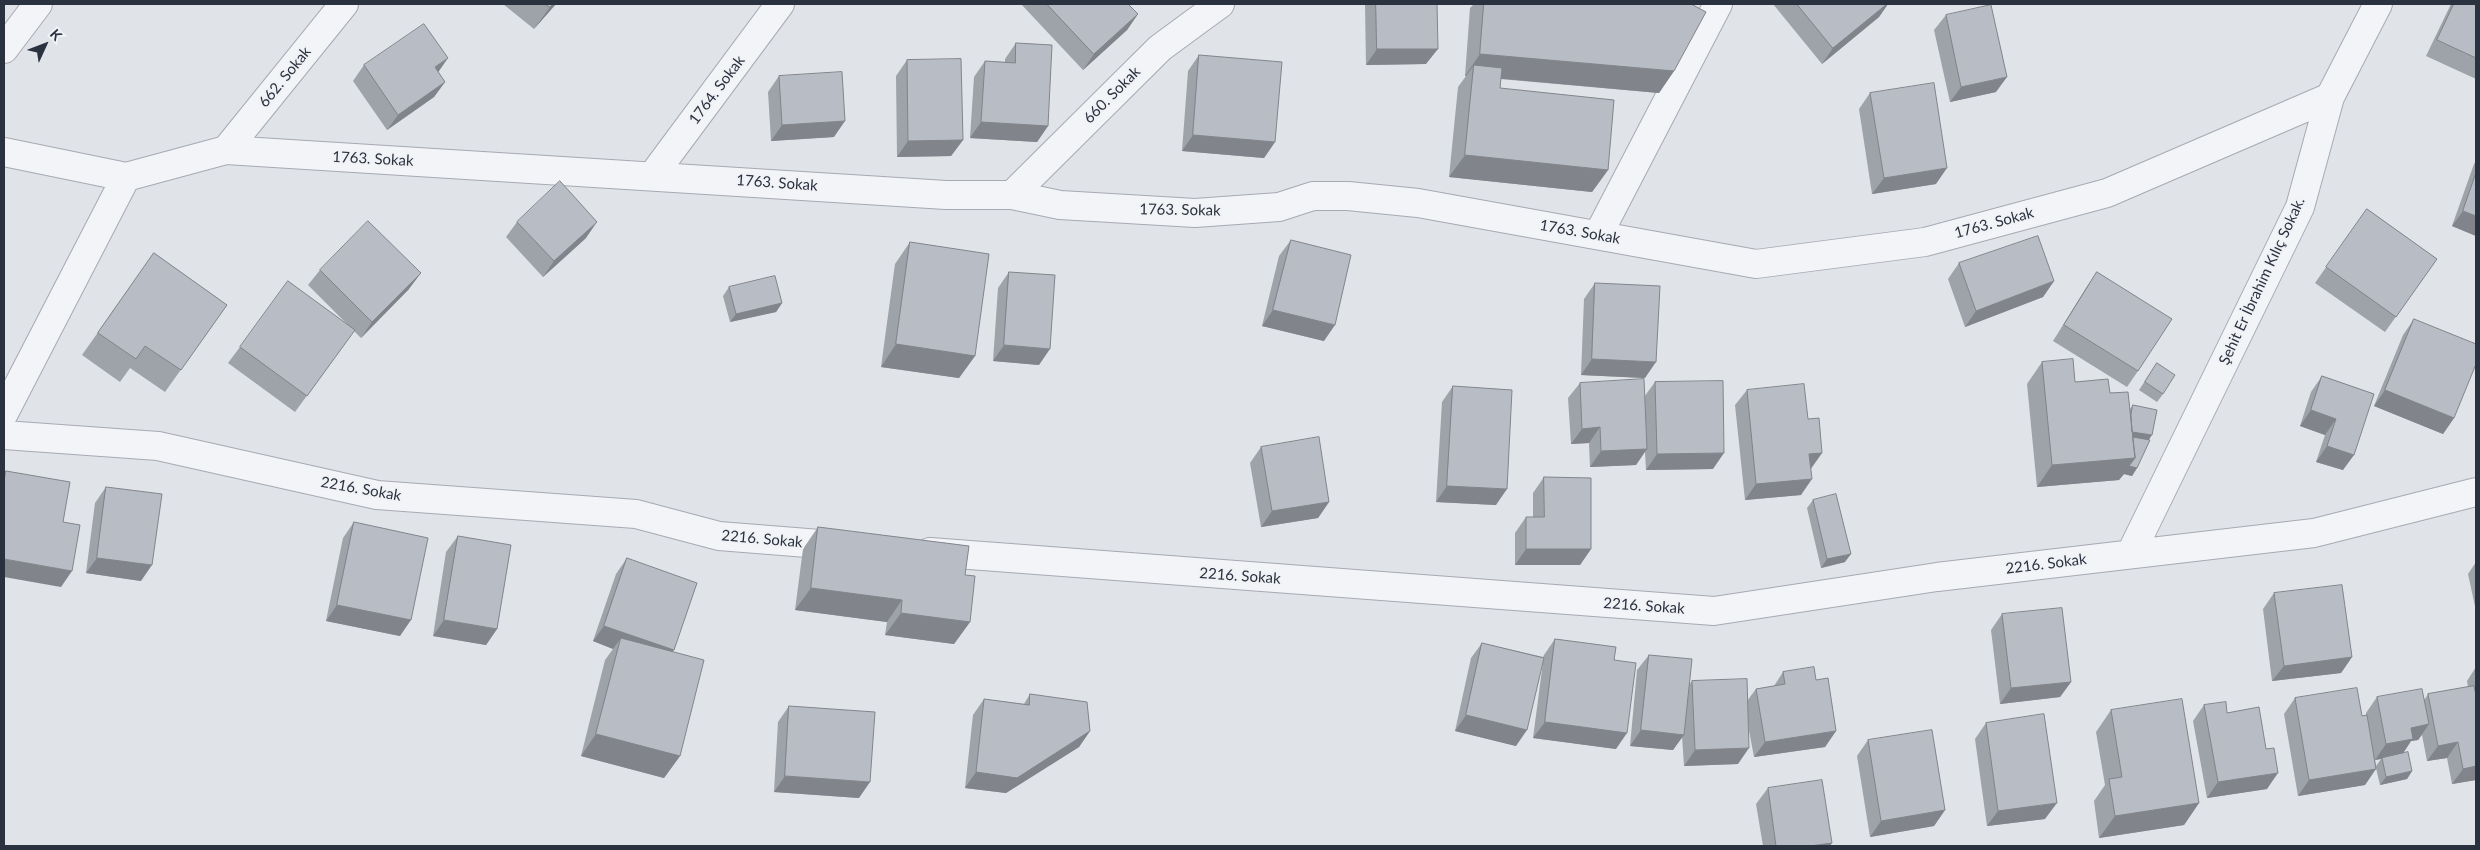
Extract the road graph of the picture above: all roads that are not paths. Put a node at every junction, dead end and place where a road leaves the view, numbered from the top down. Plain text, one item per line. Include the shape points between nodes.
1 (38, 4) edge
2 (344, 4) edge
3 (780, 4) edge
4 (1220, 4) edge
5 (1718, 4) edge
6 (2378, 4) edge
7 (4, 49) edge
8 (2330, 97) junction
9 (226, 150) junction
10 (4, 152) edge
11 (653, 175) junction
12 (126, 177) junction
13 (1012, 195) junction
14 (1598, 234) junction
15 (4, 413) edge
16 (4, 435) edge
17 (2476, 492) edge
18 (868, 548) edge
19 (907, 550) edge
20 (2132, 553) junction

1 - 7 street
2 - 9 street, 662. Sokak
3 - 11 street, 1764. Sokak
4 - 13 street, 660. Sokak via 1160,48
5 - 14 street
6 - 8 street, Şehit Er İbrahim Kılıç Sokak.
8 - 14 street, 1763. Sokak via 2107,194 1925,242 1756,264
8 - 20 street, Şehit Er İbrahim Kılıç Sokak. via 2300,207
9 - 11 street, 1763. Sokak
9 - 12 street, 1763. Sokak
10 - 12 street, 1763. Sokak
11 - 13 street, 1763. Sokak via 946,195
12 - 15 street
13 - 14 street, 1763. Sokak via 1060,206 1194,213 1279,208 1313,196 1348,196 1418,203
16 - 18 street, 2216. Sokak via 158,446 377,495 636,514 719,536
17 - 20 street, 2216. Sokak via 2314,533
19 - 20 street, 2216. Sokak via 1714,611

